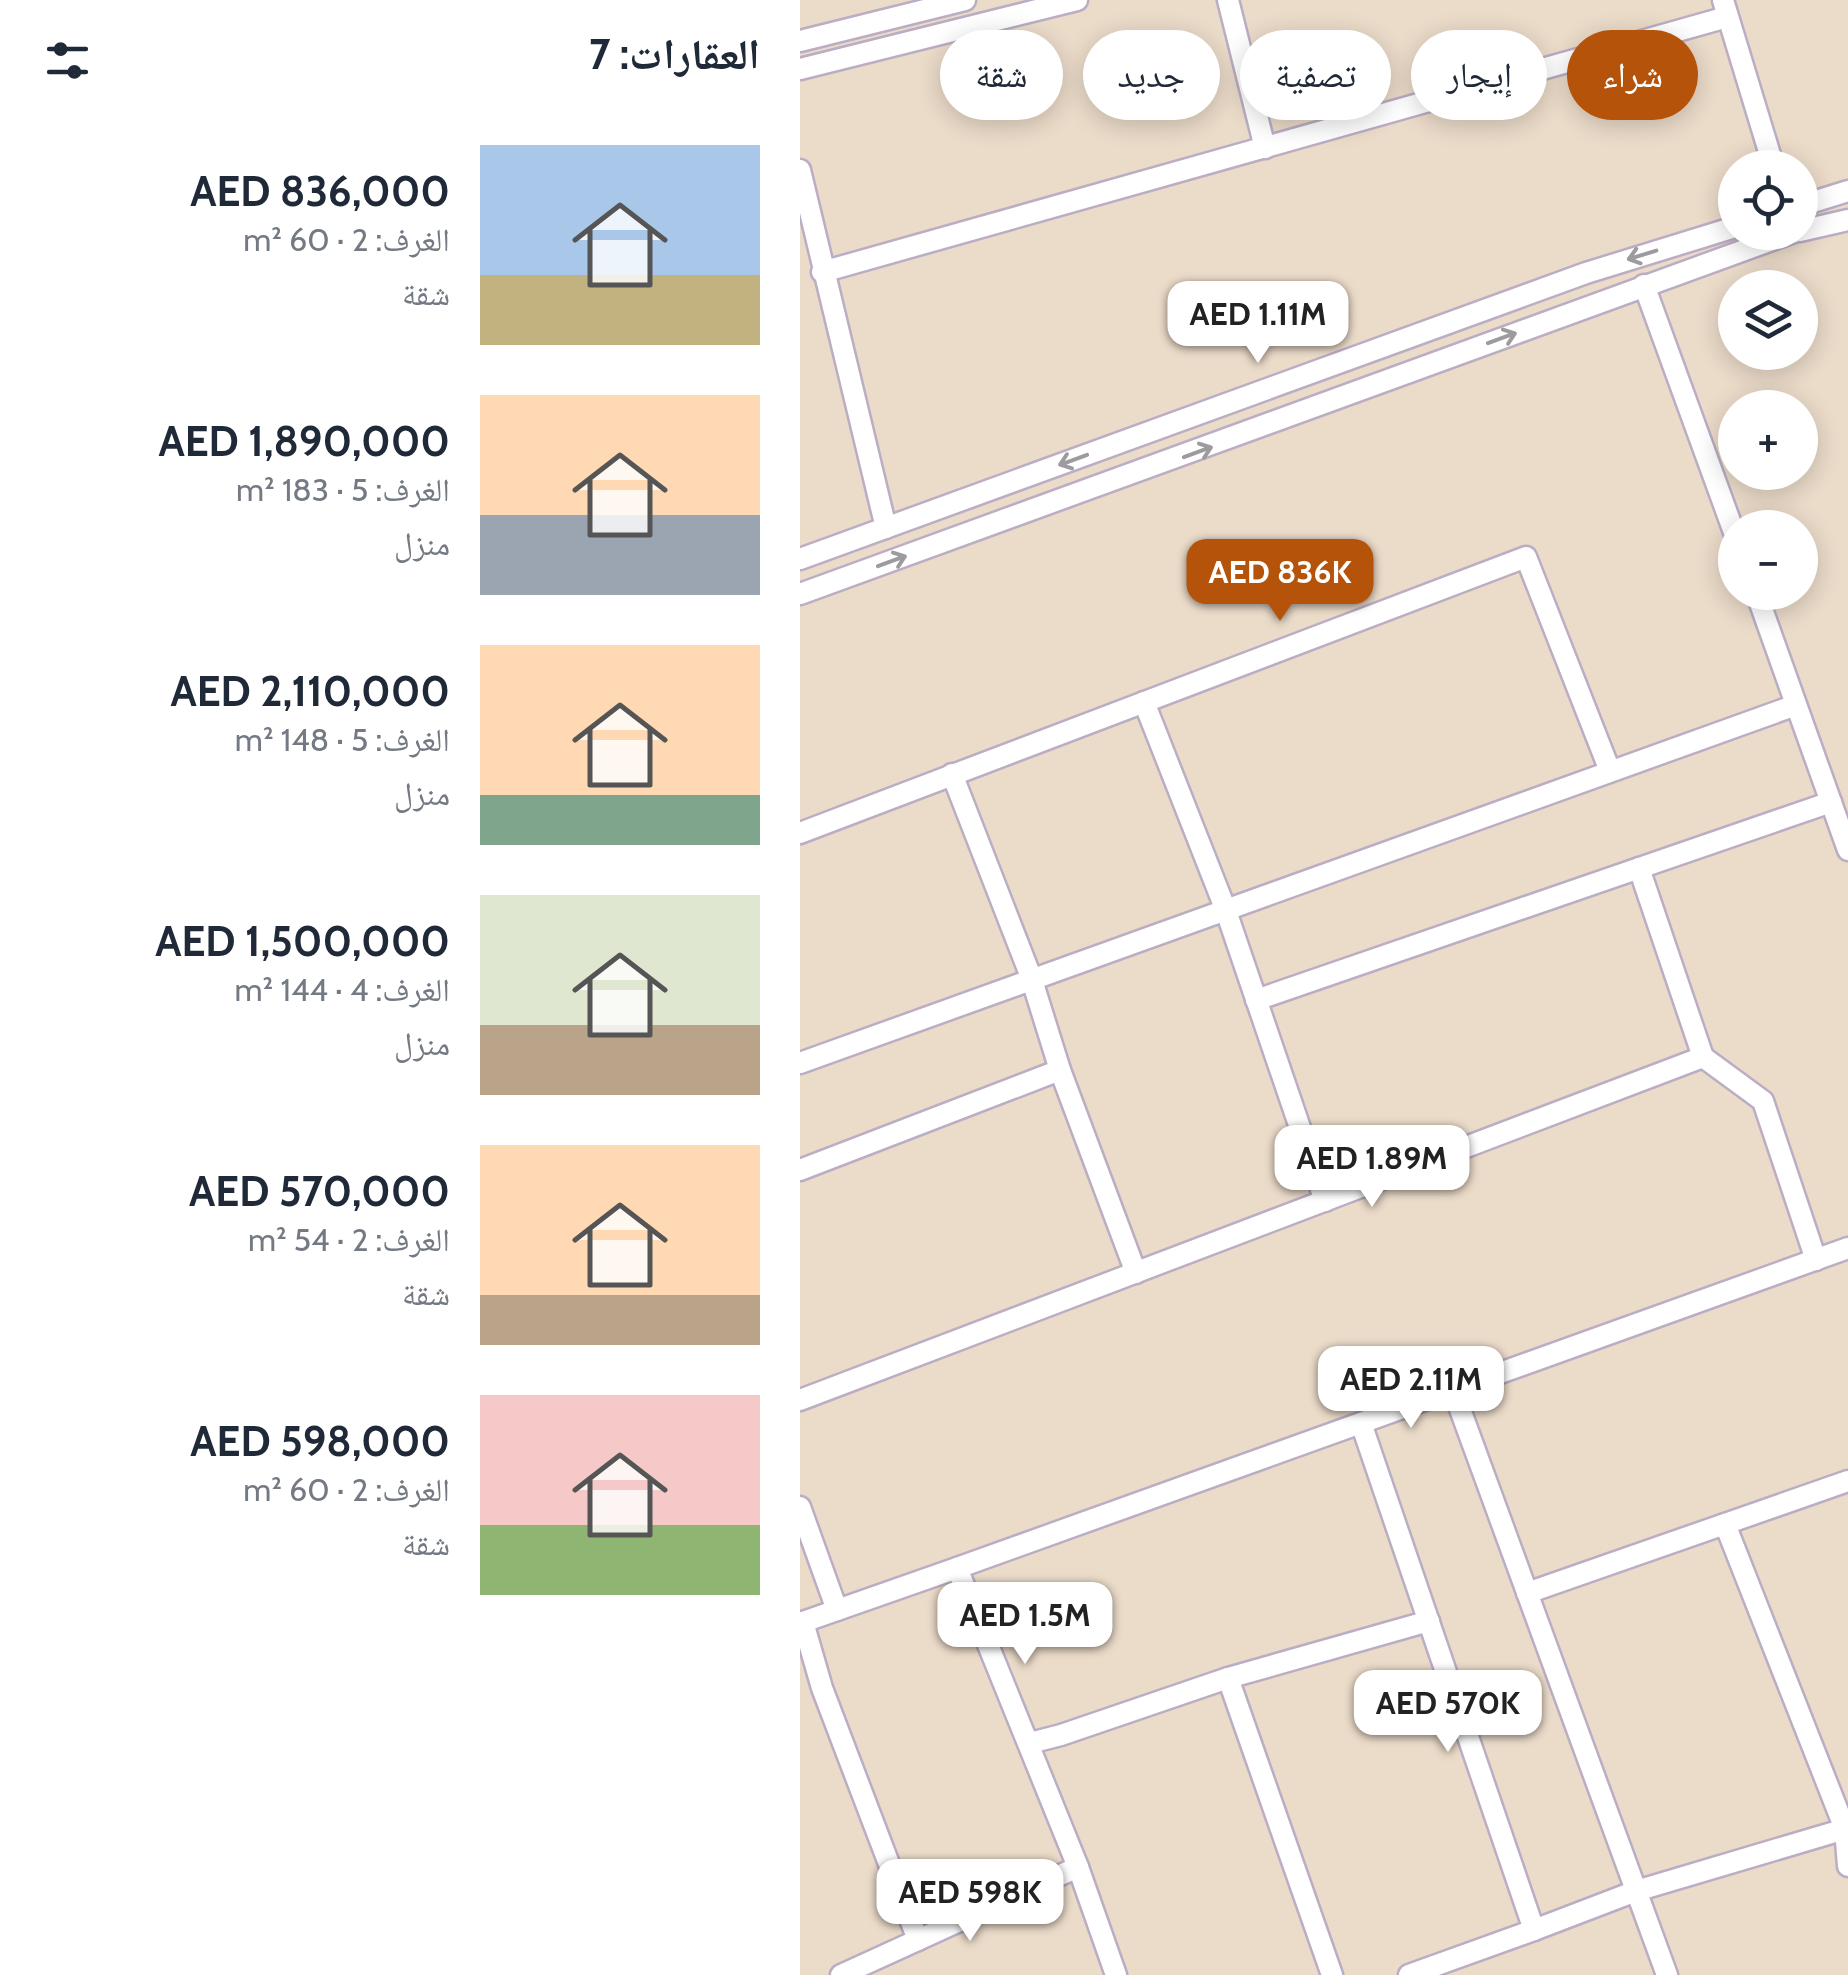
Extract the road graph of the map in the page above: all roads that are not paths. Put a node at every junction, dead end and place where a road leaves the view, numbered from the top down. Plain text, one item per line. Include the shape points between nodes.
1 (964, 0) edge
2 (1077, 0) edge
3 (1228, 0) edge
4 (1725, 9) edge
5 (800, 41) edge
6 (800, 70) edge
7 (1265, 148) junction
8 (1768, 150) edge
9 (800, 170) edge
10 (1848, 192) edge
11 (1818, 201) edge
12 (1848, 220) edge
13 (1818, 227) edge
14 (1718, 231) edge
15 (1745, 250) edge
16 (809, 252) edge
17 (822, 272) junction
18 (1644, 285) junction
19 (1726, 510) edge
20 (886, 528) junction
21 (800, 559) edge
22 (800, 594) edge
23 (1762, 610) edge
24 (1144, 702) junction
25 (1796, 706) junction
26 (1610, 772) junction
27 (952, 774) junction
28 (1831, 802) junction
29 (800, 833) edge
30 (1848, 850) edge
31 (1639, 868) junction
32 (1225, 908) junction
33 (1031, 978) junction
34 (1256, 1000) junction
35 (1703, 1057) junction
36 (800, 1063) edge
37 (1060, 1070) junction
38 (800, 1170) edge
39 (1325, 1201) junction
40 (1848, 1248) edge
41 (1816, 1260) junction
42 (1136, 1273) junction
43 (1453, 1390) junction
44 (800, 1400) edge
45 (1361, 1423) junction
46 (1848, 1481) edge
47 (800, 1507) edge
48 (1725, 1524) junction
49 (957, 1568) junction
50 (1527, 1593) junction
51 (837, 1610) junction
52 (1428, 1620) junction
53 (801, 1623) edge
54 (1228, 1678) junction
55 (1030, 1743) junction
56 (1845, 1829) junction
57 (1078, 1866) junction
58 (1848, 1866) edge
59 (1636, 1892) junction
60 (1534, 1930) junction
61 (918, 1940) junction
62 (841, 1975) edge
63 (1116, 1975) edge
64 (1332, 1975) edge
65 (1409, 1975) edge
66 (1667, 1975) edge

1 - 5 street
2 - 6 street
3 - 7 street
4 - 7 street
4 - 8 street
7 - 17 street
9 - 16 street
10 - 11 street
12 - 13 street
14 -> 20 street
15 - 18 street
16 - 17 street
17 - 20 street
18 - 19 street
22 -> 18 street
20 - 21 street
23 - 25 street
24 - 26 street via 1526,558
24 - 27 street
24 - 32 street
25 - 26 street
25 - 28 street
26 - 32 street
27 - 29 street
27 - 33 street
28 - 30 street
28 - 31 street
31 - 34 street
31 - 35 street
32 - 33 street
32 - 34 street
33 - 36 street
33 - 37 street
34 - 39 street
35 - 39 street
35 - 41 street via 1763,1101
37 - 38 street
37 - 42 street
39 - 42 street
40 - 41 street
41 - 43 street
42 - 44 street
43 - 45 street
43 - 50 street
45 - 49 street
45 - 52 street
46 - 48 street
47 - 51 street
48 - 50 street
48 - 56 street
49 - 51 street
49 - 55 street
50 - 59 street
51 - 53 street
52 - 54 street
52 - 60 street
53 - 61 street
54 - 55 street
54 - 64 street
55 - 57 street
56 - 58 street
56 - 59 street
57 - 61 street
57 - 63 street
59 - 60 street
59 - 66 street
60 - 65 street
61 - 62 street

